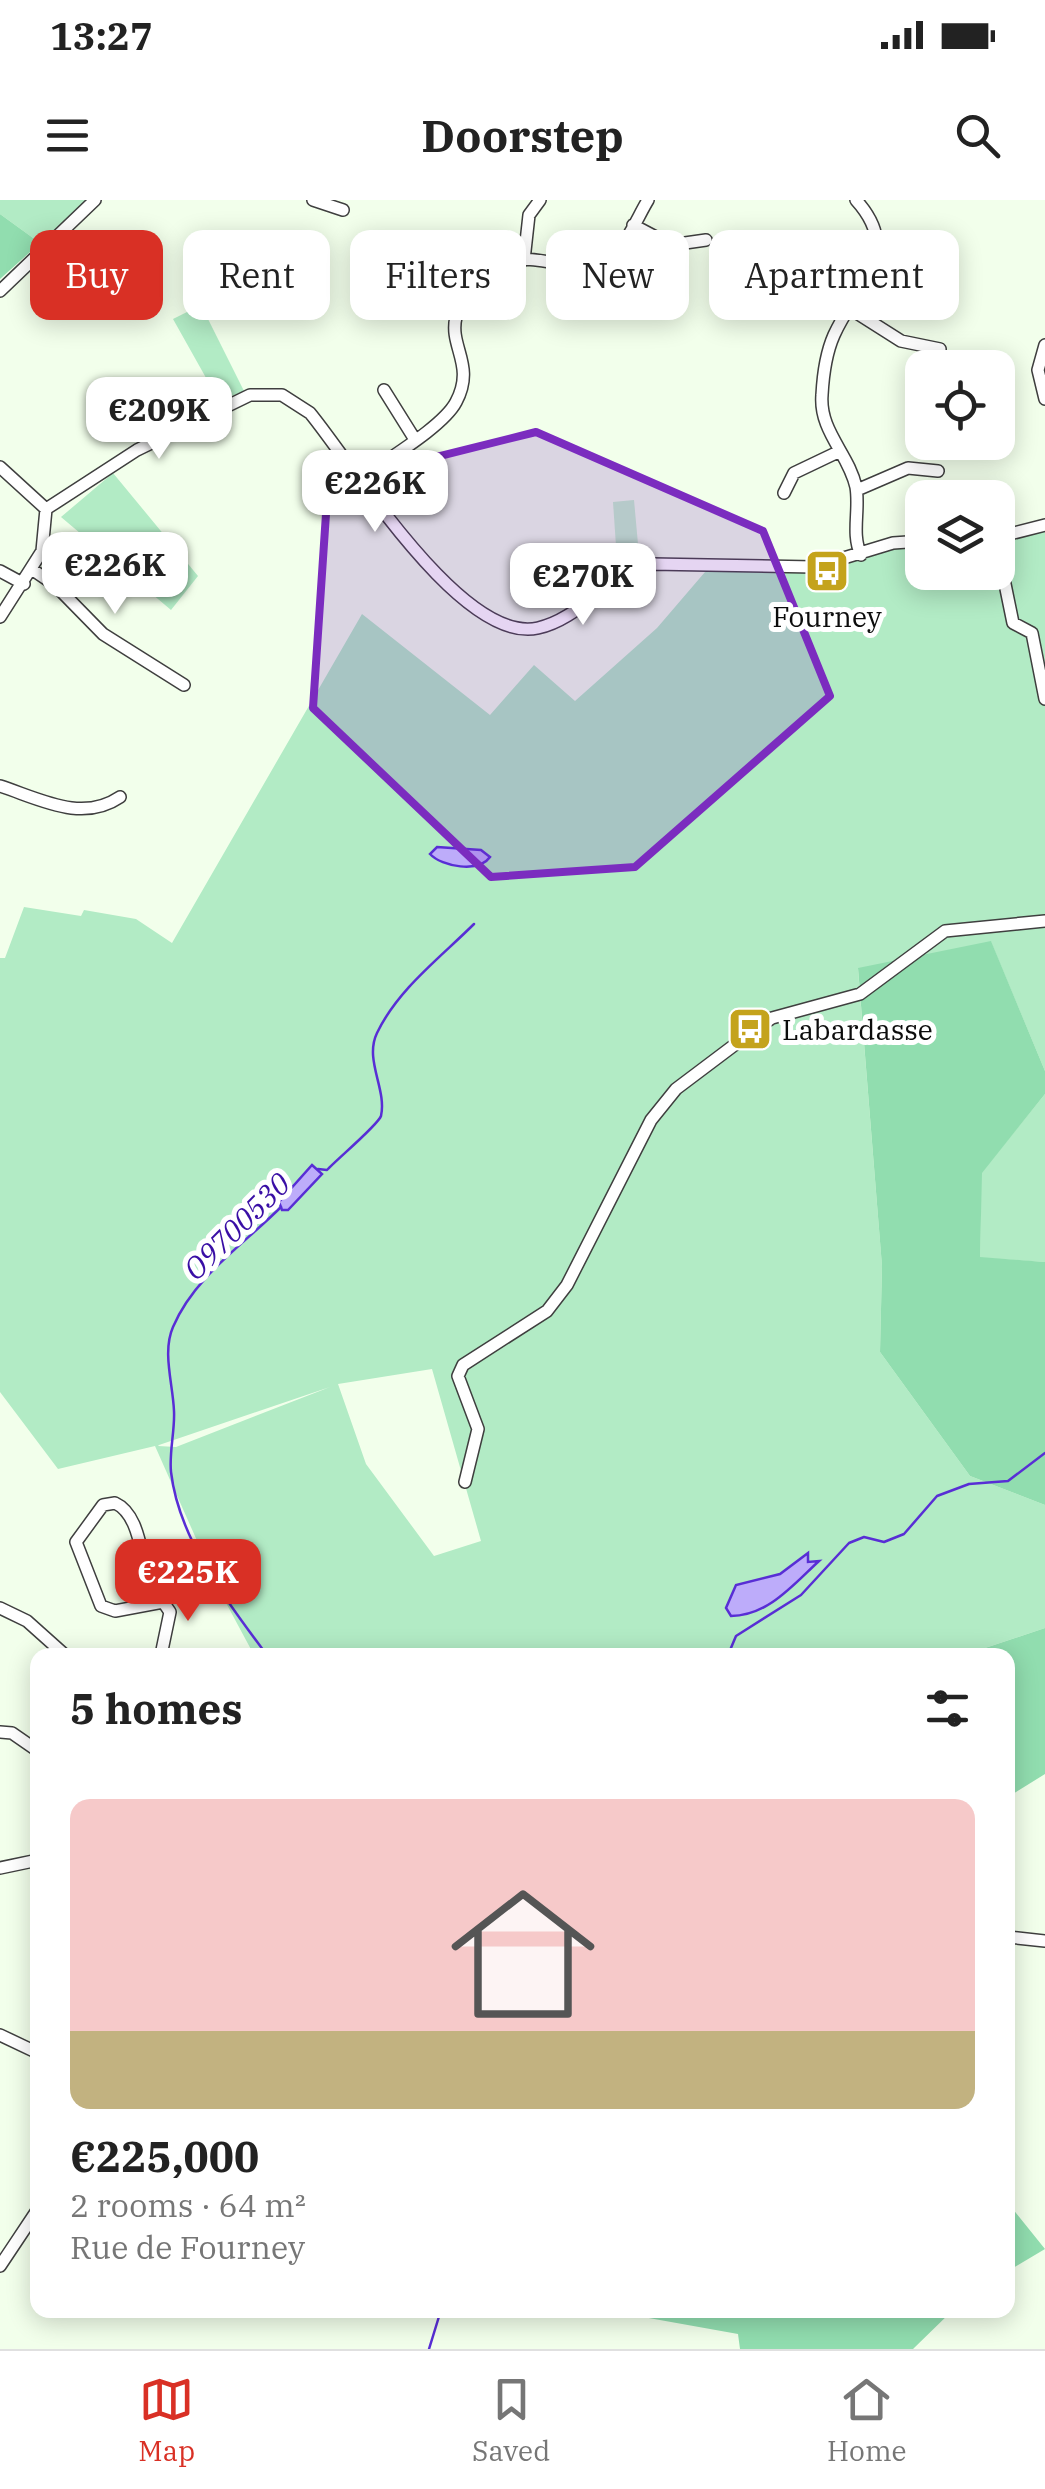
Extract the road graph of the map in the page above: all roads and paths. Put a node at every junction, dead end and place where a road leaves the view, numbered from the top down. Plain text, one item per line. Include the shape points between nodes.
1 (94, 200) edge
2 (313, 200) edge
3 (540, 200) edge
4 (648, 200) edge
5 (856, 200) edge
6 (343, 210) dead end
7 (633, 224) junction
8 (875, 230) edge
9 (706, 240) dead end
10 (526, 245) edge
11 (526, 260) edge
12 (0, 291) edge
13 (453, 320) edge
14 (843, 320) edge
15 (868, 320) edge
16 (1045, 345) edge
17 (940, 349) dead end
18 (384, 390) dead end
19 (1045, 399) edge
20 (414, 438) junction
21 (838, 452) junction
22 (0, 467) edge
23 (938, 471) dead end
24 (360, 479) junction
25 (856, 490) junction
26 (784, 493) dead end
27 (46, 509) junction
28 (1045, 525) edge
29 (1015, 533) edge
30 (905, 542) edge
31 (861, 555) junction
32 (33, 570) junction
33 (0, 572) edge
34 (24, 584) junction
35 (1006, 590) edge
36 (0, 616) edge
37 (184, 685) dead end
38 (1045, 699) edge
39 (0, 788) edge
40 (120, 796) dead end
41 (1045, 921) edge
42 (465, 1482) dead end
43 (163, 1602) junction
44 (0, 1608) edge
45 (57, 1648) edge
46 (162, 1648) edge
47 (0, 1732) edge
48 (30, 1745) edge
49 (30, 1862) edge
50 (0, 1868) edge
51 (1015, 1939) edge
52 (1045, 1941) edge
53 (0, 2035) edge
54 (30, 2049) edge
55 (30, 2221) edge
56 (0, 2266) edge

1 - 12 street
2 - 6 street
3 - 10 street via 530,215
4 - 7 street
5 - 8 street
7 - 9 street via 671,245
7 - 11 street via 616,252 600,263
13 - 20 street via 462,389 452,410
14 - 21 street via 831,342 822,392 824,420
15 - 17 street via 901,340
16 - 19 street via 1038,370
18 - 20 street
20 - 24 street
21 - 25 street
21 - 26 street via 794,473
22 - 27 street
23 - 25 street via 908,468
24 - 27 street via 302,405 271,393 250,395 124,458
24 - 31 street via 422,562 490,617 516,628 553,622 652,564 814,567
25 - 31 street
27 - 32 street
28 - 29 street
30 - 31 street
32 - 34 street
32 - 37 street via 103,634
33 - 34 street
34 - 36 street
35 - 38 street via 1013,623 1032,634
39 - 40 street via 81,811 108,806
41 - 42 street via 945,931 860,994 772,1018 676,1090 651,1120 547,1312 463,1365 458,1376 478,1429
43 - 43 street via 115,1612 101,1606 76,1542 103,1506 124,1509
43 - 46 street via 170,1612
44 - 45 street
47 - 48 street
49 - 50 street
51 - 52 street
53 - 54 street
55 - 56 street

